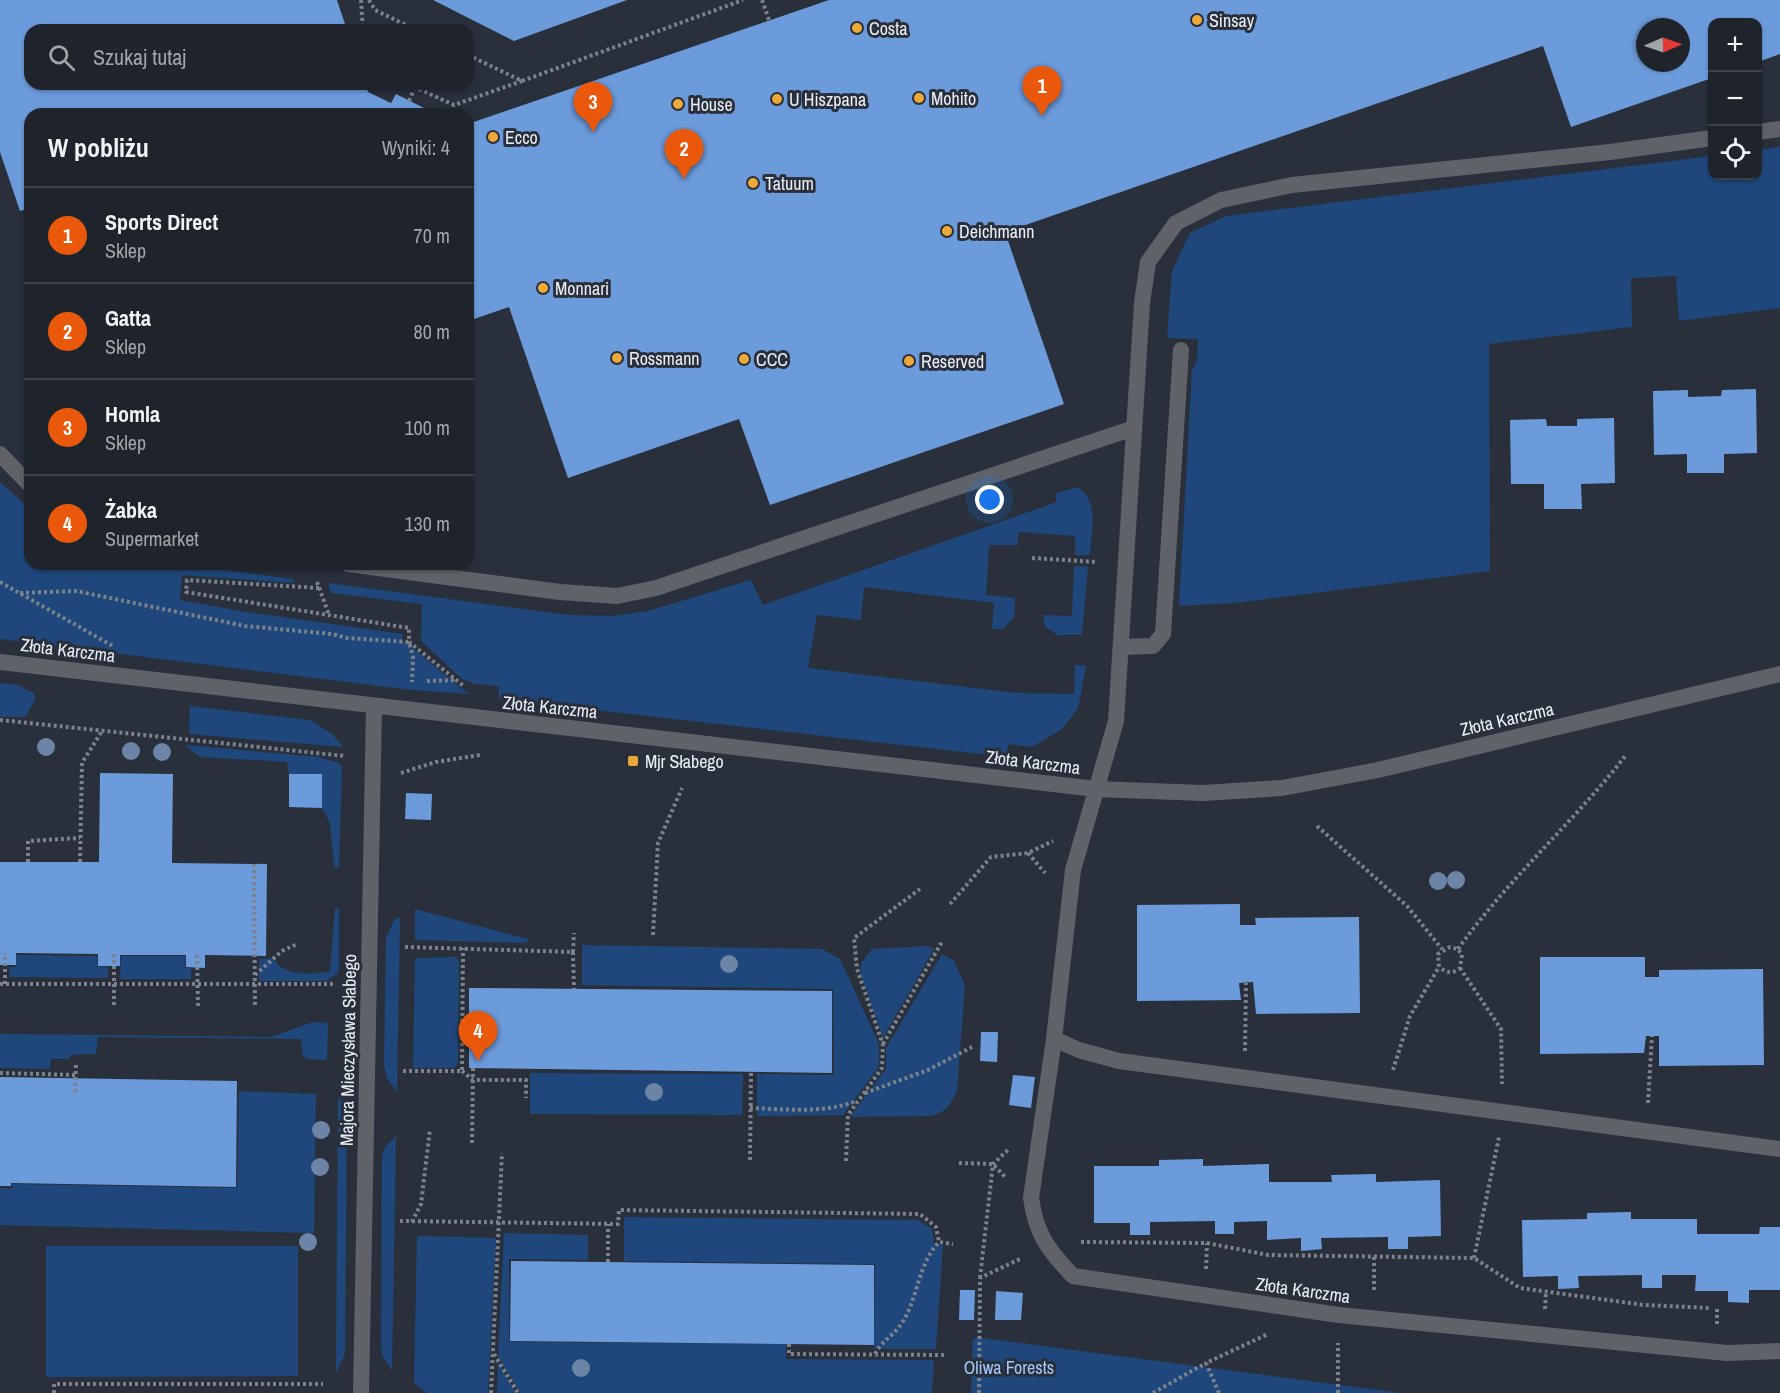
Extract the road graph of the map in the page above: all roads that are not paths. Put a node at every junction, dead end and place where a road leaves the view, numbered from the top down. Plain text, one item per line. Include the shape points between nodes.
1 (1780, 129) edge
2 (1762, 131) edge
3 (1708, 139) edge
4 (1181, 350) dead end
5 (1134, 428) junction
6 (0, 454) edge
7 (24, 479) edge
8 (393, 570) edge
9 (1121, 647) junction
10 (0, 662) edge
11 (1780, 674) edge
12 (374, 707) junction
13 (1096, 789) junction
14 (1054, 1039) junction
15 (1780, 1149) edge
16 (1780, 1351) edge
17 (361, 1393) edge

1 - 2 street
3 - 5 street via 1292,185 1221,200 1176,223 1148,262
4 - 9 street via 1163,634 1153,646
5 - 8 street via 656,588 617,596
5 - 9 street
6 - 7 street
9 - 13 street via 1116,721
10 - 12 street, Złota Karczma
11 - 13 street, Złota Karczma via 1378,770 1282,788 1203,793
12 - 13 street, Złota Karczma
12 - 17 street, Majora Mieczysława Słabego
13 - 14 street, Złota Karczma via 1073,870
14 - 15 street via 1119,1061
14 - 16 street, Złota Karczma via 1031,1198 1035,1222 1046,1247 1073,1276 1339,1315 1727,1353

